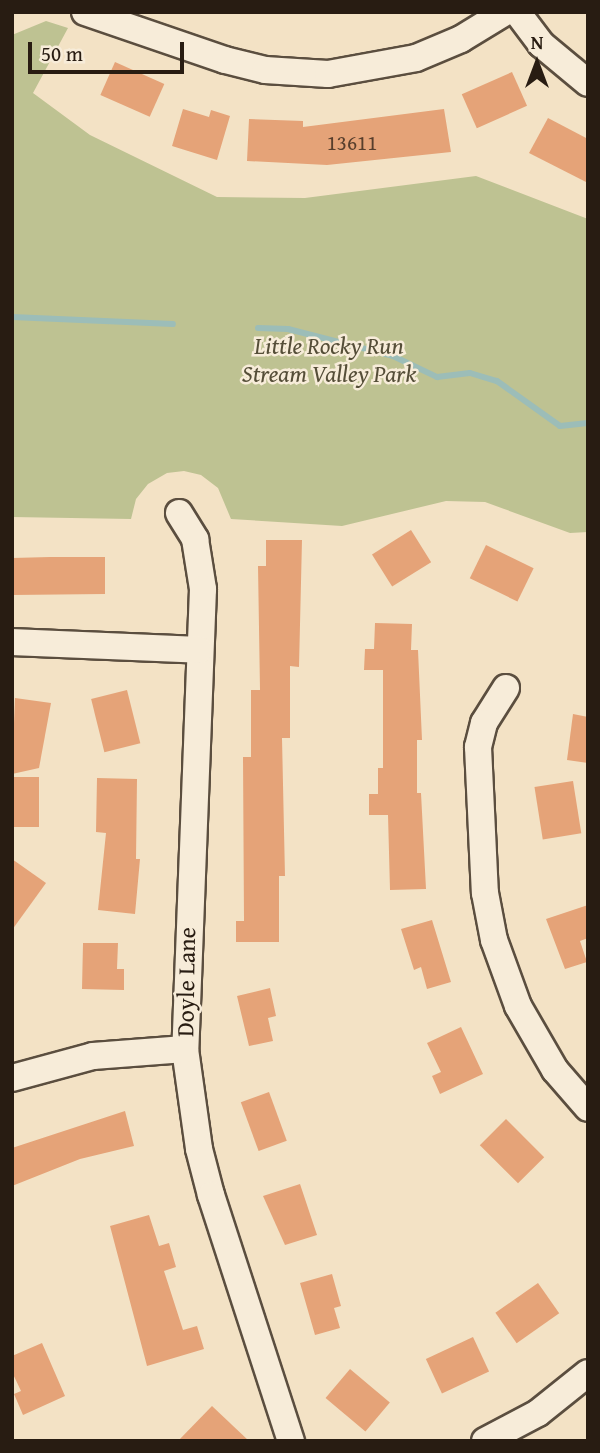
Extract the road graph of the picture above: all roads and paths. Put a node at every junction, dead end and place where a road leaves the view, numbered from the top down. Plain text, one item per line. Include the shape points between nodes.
1 (85, 12) edge
2 (505, 12) edge
3 (517, 12) edge
4 (588, 83) edge
5 (179, 513) dead end
6 (12, 642) edge
7 (199, 650) junction
8 (506, 688) dead end
9 (185, 1049) junction
10 (12, 1078) edge
11 (588, 1108) edge
12 (588, 1373) edge
13 (291, 1441) edge
14 (485, 1441) edge

1 - 2 street via 225,60 265,70 328,74 416,58 461,39
3 - 4 street via 541,44
5 - 7 street, Doyle Lane via 195,539 202,572
6 - 7 street
7 - 9 street, Doyle Lane
8 - 11 street via 484,723 478,747 480,846 487,905 494,940 518,1006 555,1070
9 - 10 street via 93,1056
9 - 13 street, Doyle Lane via 208,1184
12 - 14 street via 538,1413

